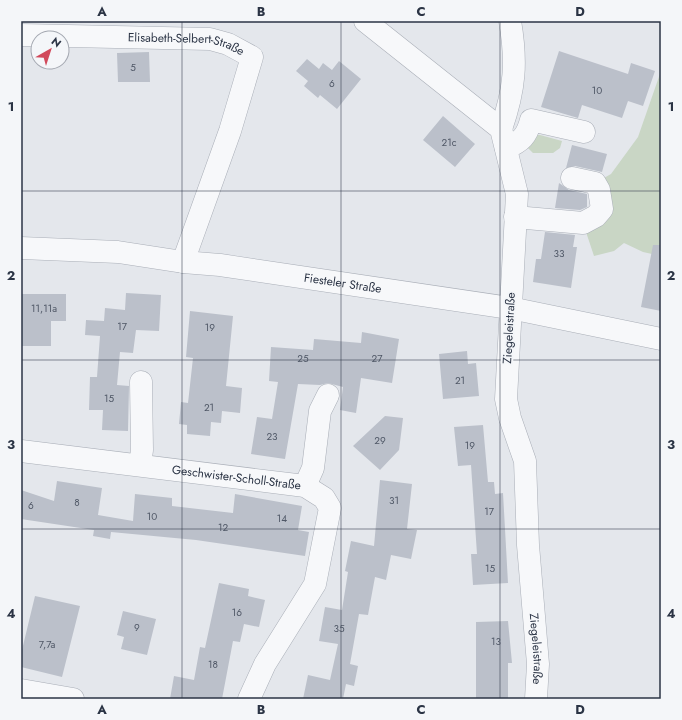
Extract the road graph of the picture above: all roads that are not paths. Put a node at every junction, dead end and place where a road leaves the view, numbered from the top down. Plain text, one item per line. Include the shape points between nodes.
1 (365, 21) edge
2 (510, 21) edge
3 (21, 35) edge
4 (584, 132) dead end
5 (503, 138) junction
6 (572, 178) dead end
7 (515, 217) junction
8 (21, 248) edge
9 (183, 262) junction
10 (510, 308) junction
11 (661, 339) edge
12 (141, 382) dead end
13 (328, 395) dead end
14 (21, 450) edge
15 (140, 465) junction
16 (305, 486) junction
17 (21, 690) edge
18 (73, 699) edge
19 (249, 699) edge
20 (536, 699) edge

1 - 5 street
2 - 5 street via 515,68
3 - 9 street, Elisabeth-Selbert-Straße via 210,39 228,44 252,57 230,131
4 - 5 street via 531,120 528,131 520,143
5 - 7 street, Ziegeleistraße via 517,194
6 - 7 street via 594,183 599,190 602,209 596,216 583,223
7 - 10 street, Ziegeleistraße
8 - 9 street, Fiesteler Straße via 118,252
9 - 10 street, Fiesteler Straße via 220,265
10 - 11 street, Fiesteler Straße
10 - 20 street, Ziegeleistraße via 506,399 524,461 538,664
12 - 15 street
13 - 16 street via 320,411 313,468
14 - 15 street, Geschwister-Scholl-Straße
15 - 16 street, Geschwister-Scholl-Straße
16 - 19 street, Geschwister-Scholl-Straße via 324,498 330,508 315,584 265,664
17 - 18 street

